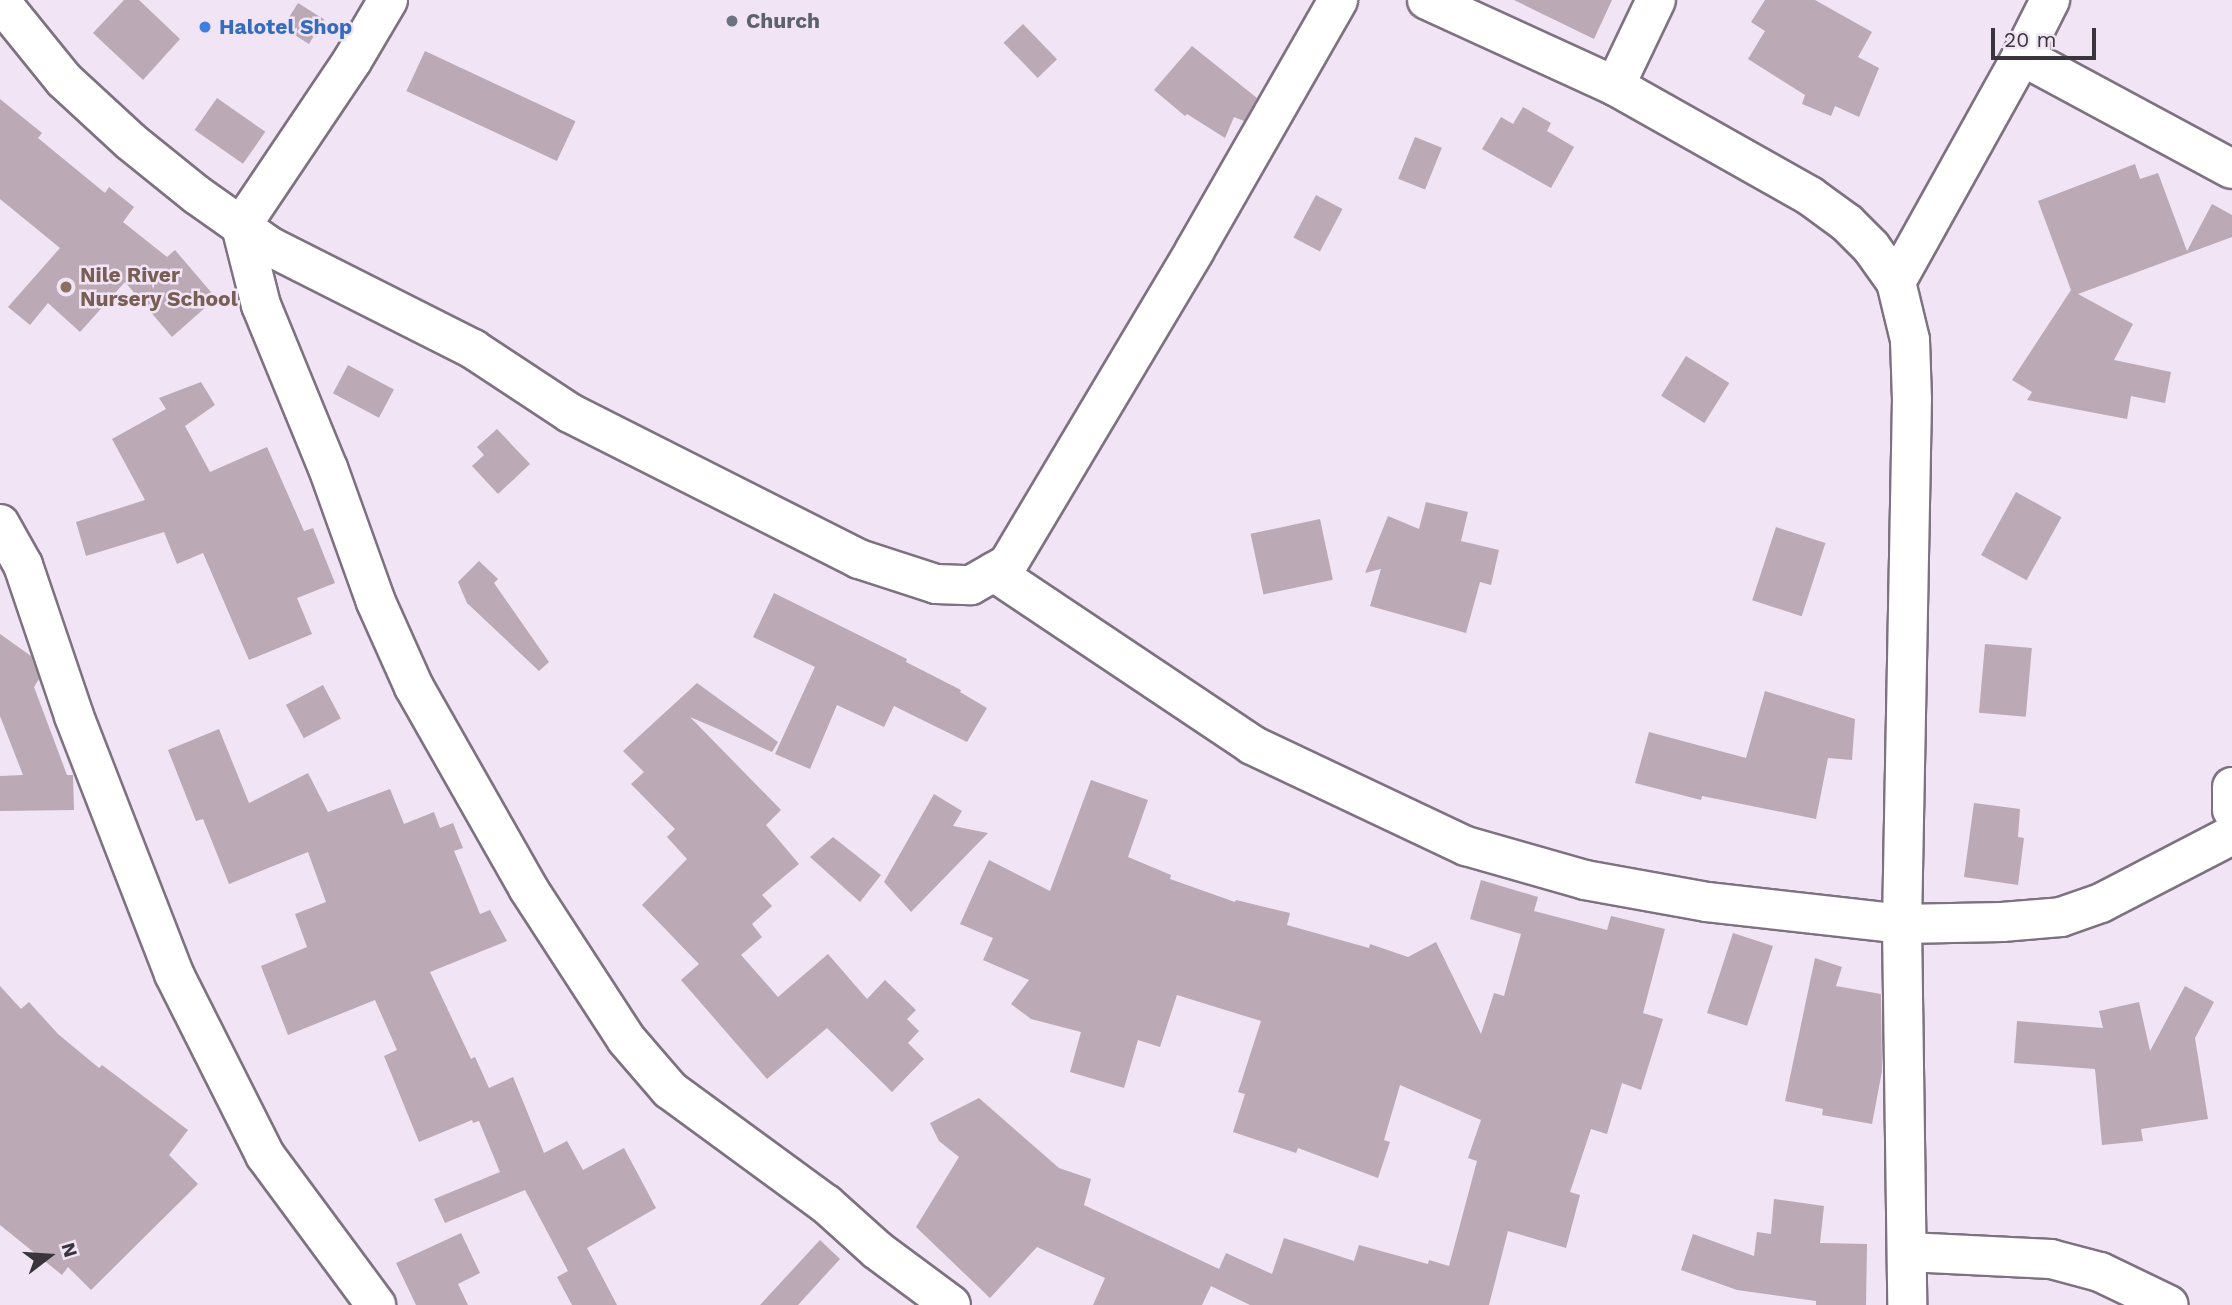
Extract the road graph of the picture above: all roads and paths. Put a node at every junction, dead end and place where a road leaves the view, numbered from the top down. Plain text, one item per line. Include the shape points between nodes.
1 (388, 0) edge
2 (1338, 0) edge
3 (1427, 0) edge
4 (1656, 0) edge
5 (2050, 0) edge
6 (0, 1) edge
7 (2022, 56) junction
8 (1615, 86) junction
9 (2232, 169) edge
10 (241, 226) junction
11 (1896, 282) junction
12 (0, 524) edge
13 (994, 572) junction
14 (2232, 787) edge
15 (2232, 810) edge
16 (2232, 835) edge
17 (1902, 924) junction
18 (1908, 1252) junction
19 (376, 1305) edge
20 (951, 1305) edge
21 (1907, 1305) edge
22 (2169, 1305) edge

1 - 10 street
2 - 13 street via 1008,564
3 - 8 street
4 - 8 street
5 - 7 street
6 - 10 street via 64,80 130,141
7 - 9 street
7 - 11 street
8 - 11 street via 1836,214 1871,247
10 - 13 street via 269,246 473,349 570,413 859,559 936,584 971,585
10 - 20 street via 261,305 328,468 376,602 414,687 577,967 626,1039 670,1090 826,1204 877,1250
11 - 17 street via 1910,340 1912,399
12 - 19 street via 23,565 74,716 174,974 265,1155
13 - 17 street via 1252,745 1466,846 1585,880 1653,893
14 - 15 street
16 - 17 street via 2101,902 2061,916
17 - 18 street
18 - 21 street
18 - 22 street via 2051,1259 2101,1272

